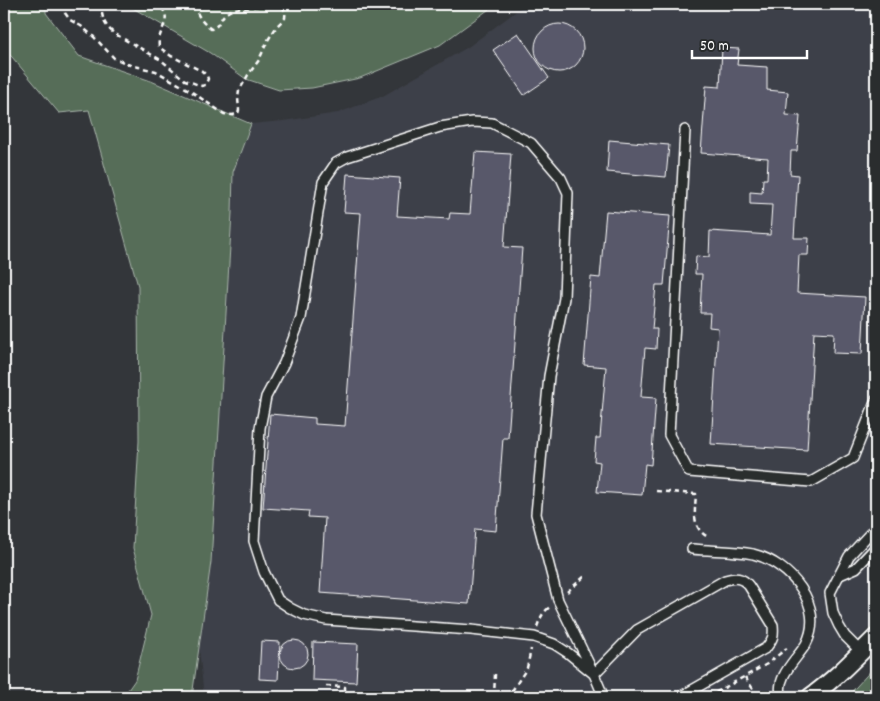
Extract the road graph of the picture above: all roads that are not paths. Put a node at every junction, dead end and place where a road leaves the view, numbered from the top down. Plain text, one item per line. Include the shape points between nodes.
1 (685, 130) dead end
2 (876, 400) edge
3 (876, 527) edge
4 (876, 547) edge
5 (692, 549) dead end
6 (840, 574) junction
7 (876, 637) edge
8 (861, 652) junction
9 (594, 674) junction
10 (602, 696) edge
11 (680, 697) edge
12 (782, 697) edge
13 (810, 697) edge

1 - 2 lane via 670,435 689,472 812,482 853,458
3 - 6 lane via 849,556
4 - 6 lane via 856,568
5 - 12 lane via 754,555 780,566 802,591 811,612 811,628 780,686
6 - 8 lane via 830,594 833,613 845,636
7 - 8 street
8 - 13 street
9 - 9 lane via 558,600 536,514 549,376 564,298 568,192 561,178 531,143 492,123 472,122 440,127 347,156 336,164 323,182 301,318 266,397 260,428 254,541 264,572 278,600 304,615 326,620 534,637 554,644
9 - 10 lane
9 - 11 lane via 637,630 725,580 739,578 745,581 773,625 772,640 766,648

